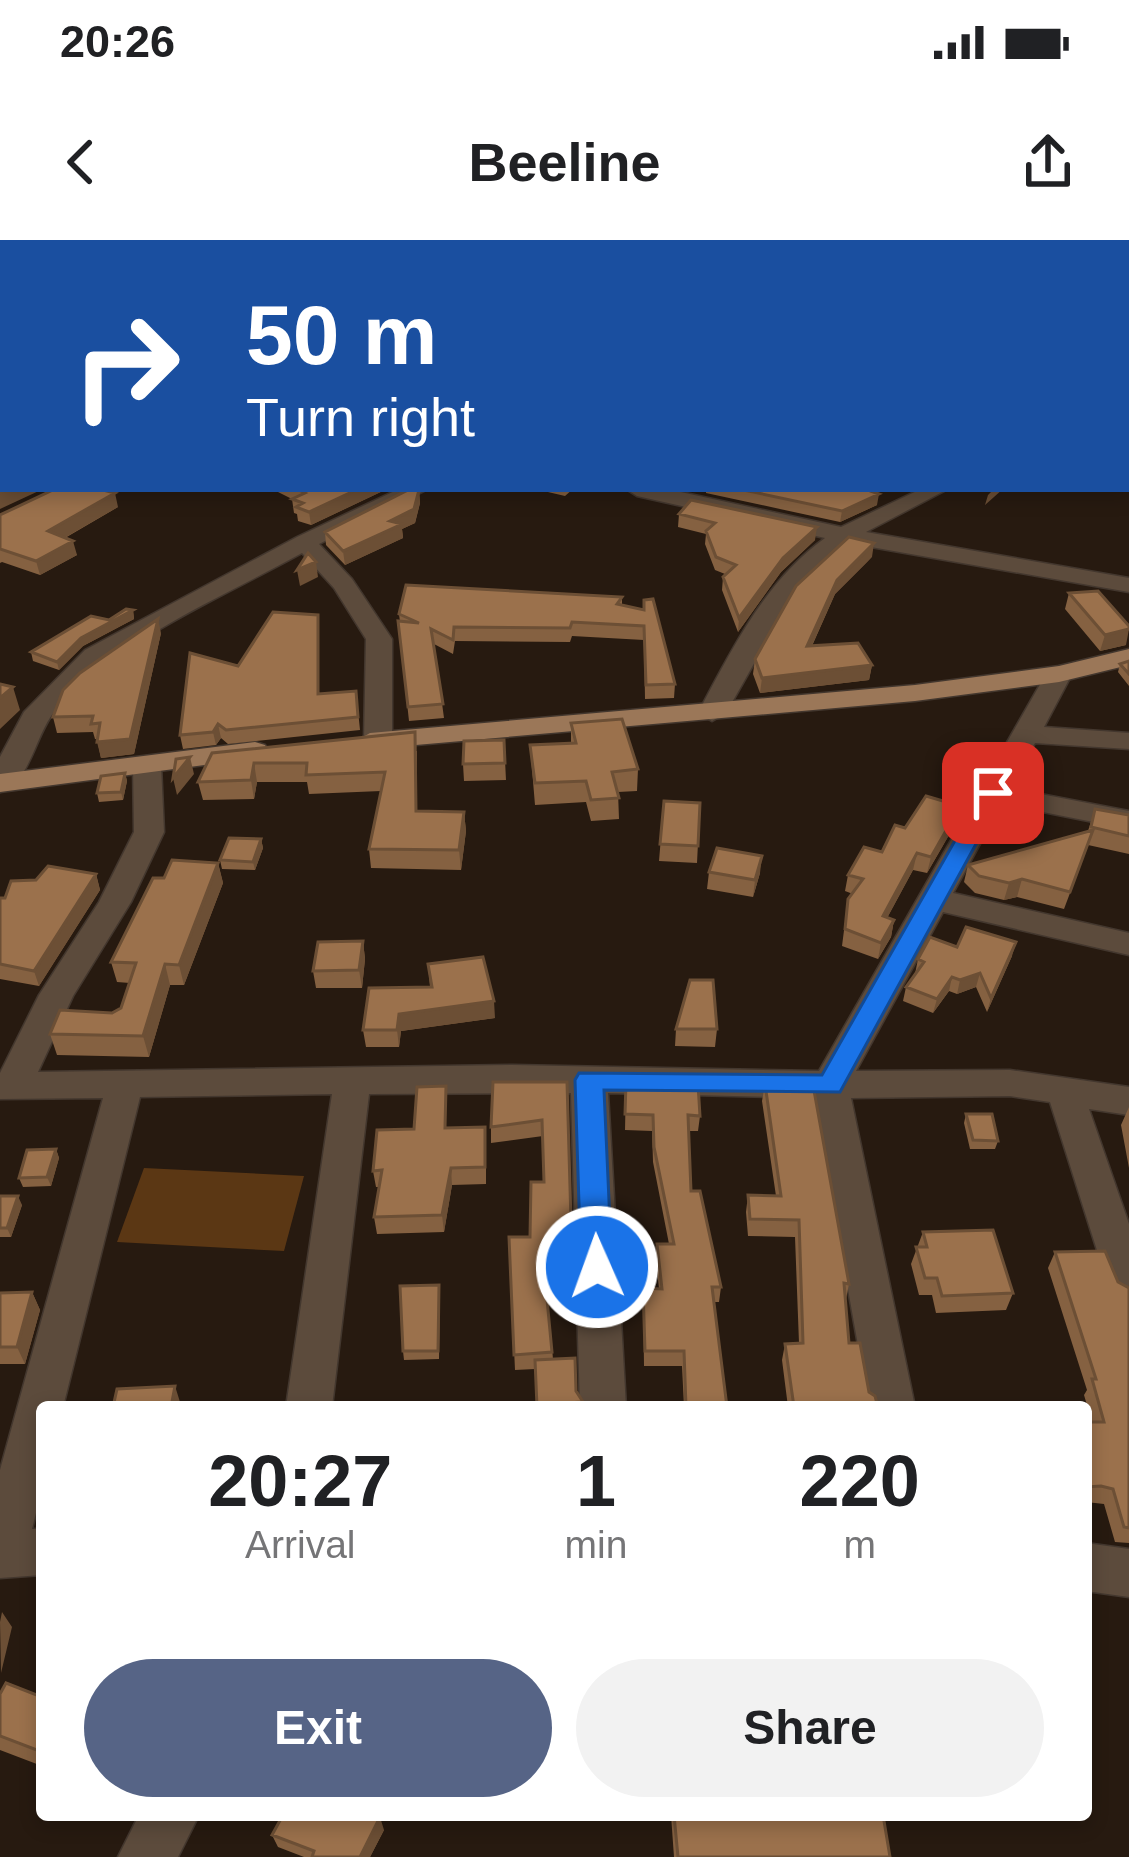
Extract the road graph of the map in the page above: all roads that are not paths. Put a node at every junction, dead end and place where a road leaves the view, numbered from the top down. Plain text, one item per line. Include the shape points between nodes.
1 (402, 492) edge
2 (650, 492) edge
3 (931, 492) edge
4 (844, 535) junction
5 (305, 542) junction
6 (1129, 585) edge
7 (1129, 657) edge
8 (1059, 674) junction
9 (712, 713) junction
10 (1026, 734) junction
11 (378, 740) junction
12 (1129, 741) edge
13 (334, 744) edge
14 (290, 748) edge
15 (147, 764) junction
16 (1, 783) edge
17 (993, 793) junction
18 (1129, 820) edge
19 (933, 899) junction
20 (1129, 944) edge
21 (352, 1080) junction
22 (589, 1080) junction
23 (125, 1084) junction
24 (6, 1085) edge
25 (830, 1085) junction
26 (1065, 1092) junction
27 (1129, 1101) edge
28 (1129, 1285) edge
29 (42, 1401) edge
30 (310, 1401) edge
31 (602, 1401) edge
32 (891, 1401) edge
33 (36, 1422) edge
34 (36, 1552) edge
35 (1, 1555) edge
36 (1092, 1569) edge
37 (1129, 1573) edge

1 - 5 street
2 - 4 street
3 - 4 street
4 - 6 street
4 - 9 street via 799,570 766,613
5 - 11 street via 379,639
5 - 16 street via 94,656 38,712
7 - 8 main road
8 - 9 main road
8 - 10 street
9 - 11 main road
10 - 12 street
10 - 17 street
11 - 13 main road
14 - 15 main road
15 - 16 main road
15 - 24 street via 149,832
17 - 18 street
17 - 19 street
19 - 20 street
19 - 25 street
21 - 22 street
21 - 23 street
21 - 30 street
22 - 25 street
22 - 31 street
23 - 24 street
23 - 29 street
25 - 26 street via 1010,1084
25 - 32 street
26 - 27 street
26 - 28 street
33 - 35 street
34 - 35 street
36 - 37 street

